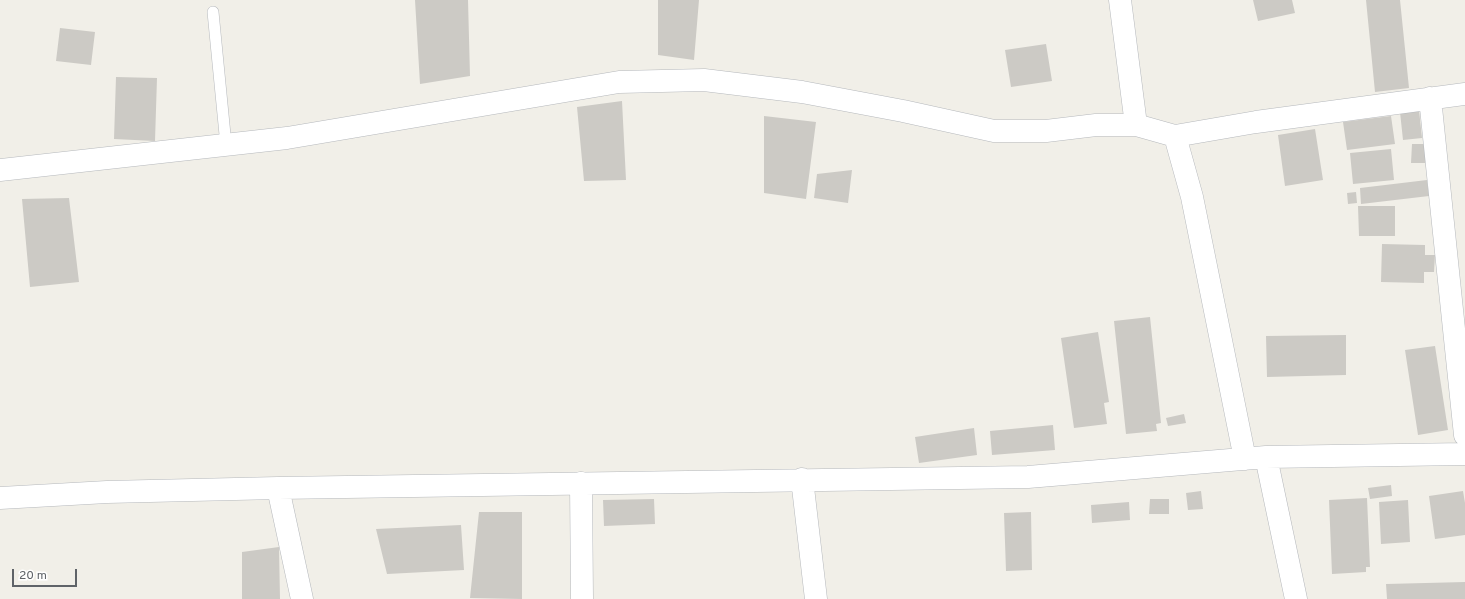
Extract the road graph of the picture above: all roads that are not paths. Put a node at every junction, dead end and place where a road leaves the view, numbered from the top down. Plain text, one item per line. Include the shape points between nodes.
1 (1120, 0) edge
2 (213, 12) dead end
3 (1465, 94) edge
4 (1430, 98) junction
5 (1136, 124) junction
6 (1175, 136) junction
7 (226, 145) junction
8 (0, 170) edge
9 (1465, 435) edge
10 (1465, 454) edge
11 (1266, 457) junction
12 (1244, 459) junction
13 (802, 479) junction
14 (581, 483) junction
15 (278, 488) junction
16 (0, 498) edge
17 (302, 599) edge
18 (582, 599) edge
19 (816, 599) edge
20 (1296, 599) edge

1 - 5 street
2 - 7 lane
3 - 4 street
4 - 6 street
4 - 9 street
5 - 6 street
5 - 7 street via 994,131 802,92 704,80 619,82 287,138
6 - 12 street via 1192,197
7 - 8 street
10 - 11 street
11 - 12 street
11 - 20 street
12 - 13 street via 1028,477
13 - 14 street
13 - 19 street
14 - 15 street
14 - 18 street
15 - 16 street
15 - 17 street

